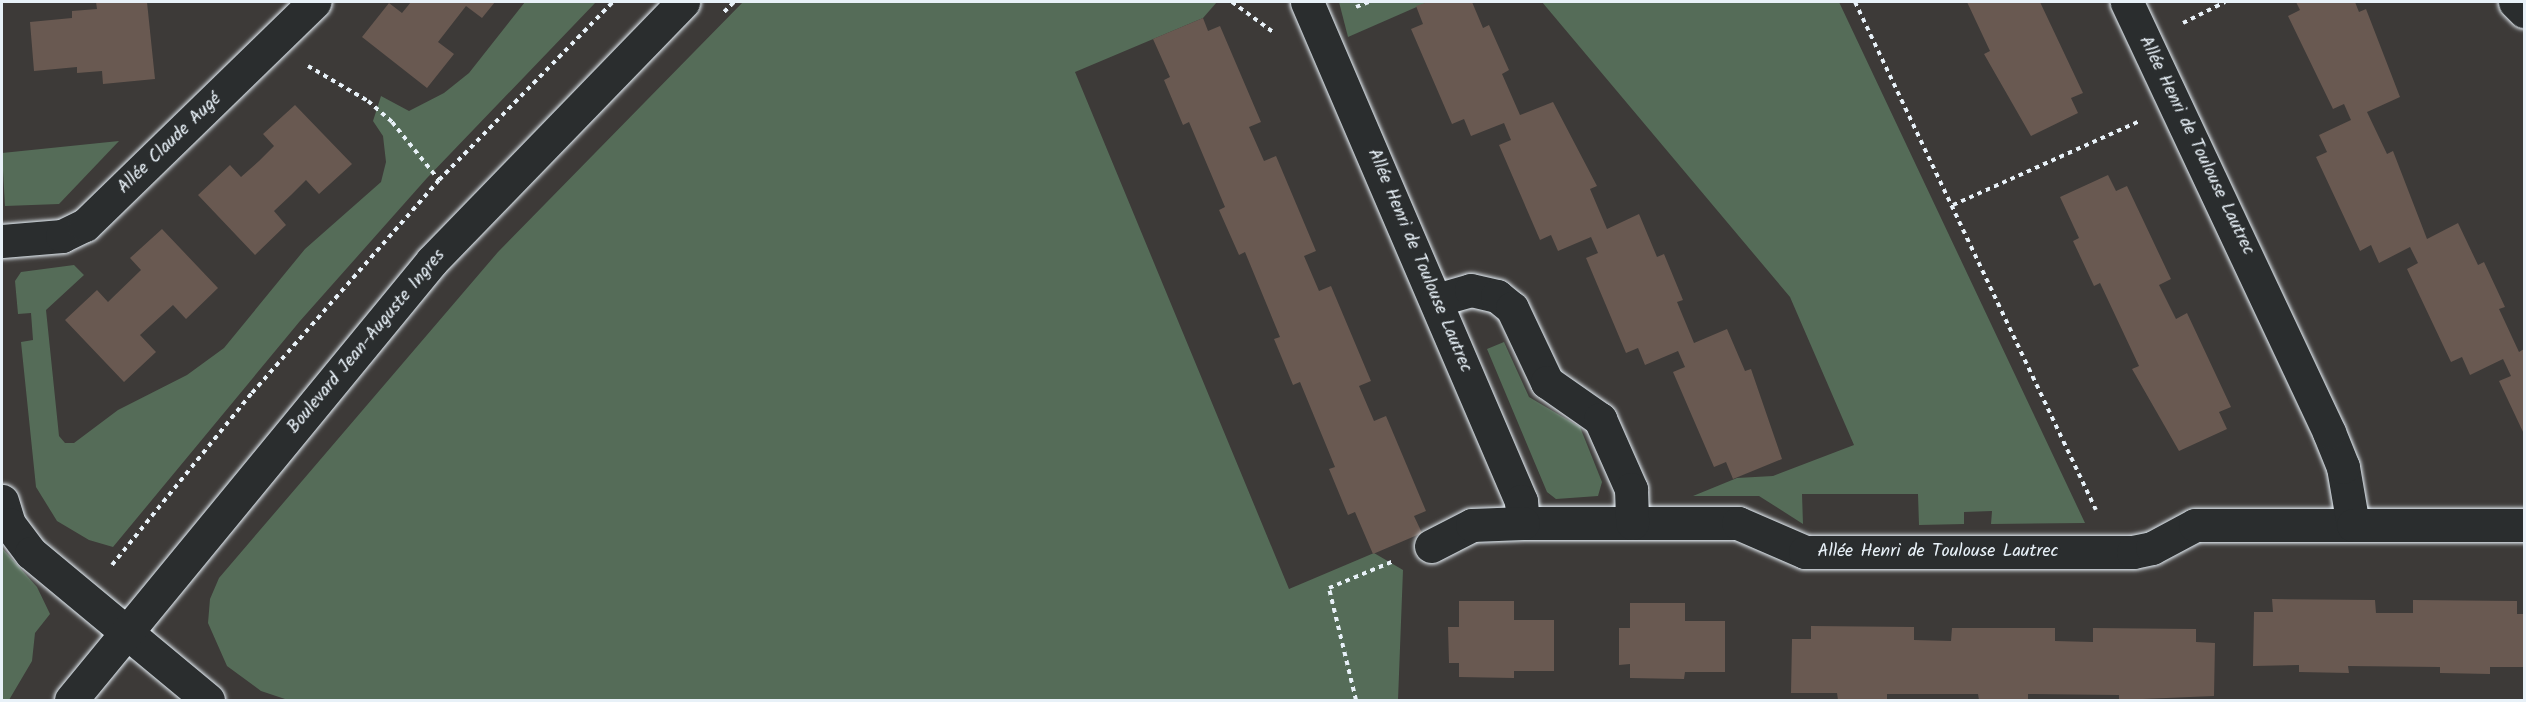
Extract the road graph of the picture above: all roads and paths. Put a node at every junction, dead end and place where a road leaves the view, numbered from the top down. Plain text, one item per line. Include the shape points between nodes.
1 (314, 2) edge
2 (613, 2) edge
3 (683, 2) edge
4 (1306, 2) edge
5 (1855, 2) edge
6 (2127, 2) edge
7 (2515, 2) edge
8 (2524, 11) edge
9 (279, 39) junction
10 (2176, 106) junction
11 (439, 180) junction
12 (1953, 205) junction
13 (2, 241) edge
14 (1436, 300) junction
15 (2, 501) edge
16 (1523, 523) junction
17 (1632, 523) junction
18 (2353, 525) junction
19 (2524, 525) edge
20 (1431, 546) joint
21 (2116, 552) junction
22 (111, 566) dead end
23 (126, 632) junction
24 (71, 700) edge
25 (208, 700) edge
26 (1356, 700) edge

1 - 9 street, Allée Claude Augé
2 - 11 path
3 - 23 street, Boulevard Jean-Auguste Ingres via 432,261
4 - 14 street, Allée Henri de Toulouse Lautrec
5 - 12 path
6 - 10 street, Allée Henri de Toulouse Lautrec
7 - 8 street
9 - 11 path via 307,66 368,101 392,122
9 - 13 street, Allée Claude Augé via 85,225 62,236
10 - 12 path
10 - 18 street, Allée Henri de Toulouse Lautrec via 2329,432 2343,467
11 - 22 path via 252,393
12 - 21 path
14 - 16 street, Allée Henri de Toulouse Lautrec via 1521,501
14 - 17 street via 1472,290 1497,296 1512,308 1547,382 1600,419 1631,489
15 - 23 street via 9,524 31,553
16 - 17 street, Allée Henri de Toulouse Lautrec
16 - 20 street, Allée Henri de Toulouse Lautrec via 1472,525
17 - 21 street, Allée Henri de Toulouse Lautrec via 1748,525 1805,552
18 - 19 street, Allée Henri de Toulouse Lautrec
18 - 21 street, Allée Henri de Toulouse Lautrec via 2195,525 2152,549
20 - 26 path via 1329,588
23 - 24 street, Boulevard Jean-Auguste Ingres
23 - 25 street

